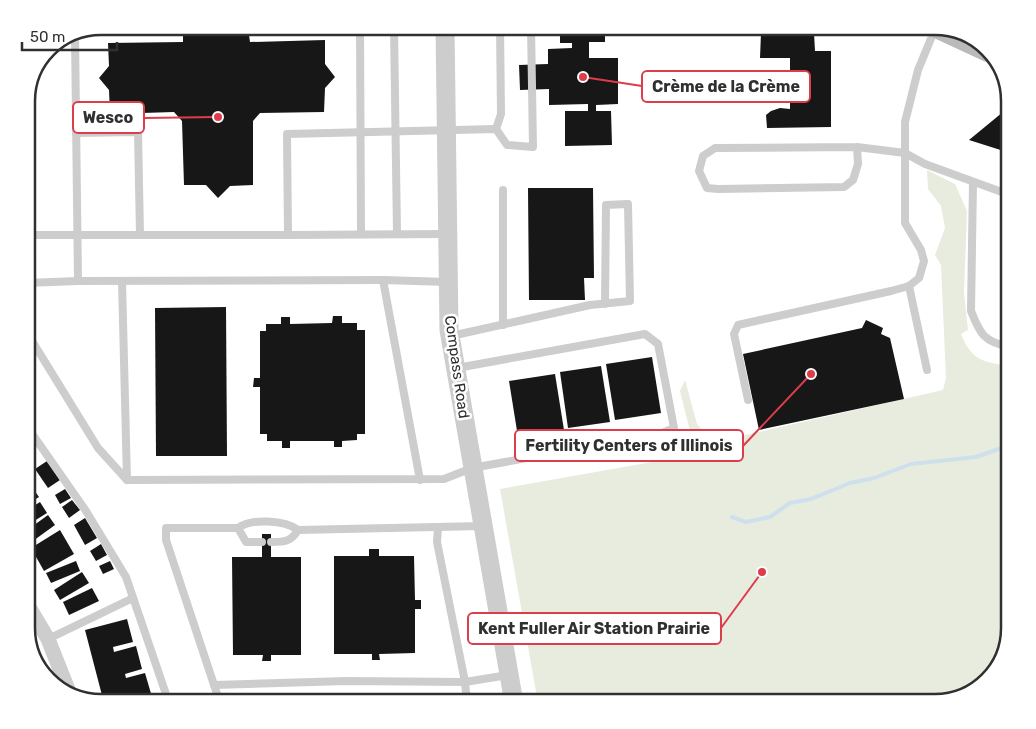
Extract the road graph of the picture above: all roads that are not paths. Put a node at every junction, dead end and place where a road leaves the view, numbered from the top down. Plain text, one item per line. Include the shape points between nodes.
1 (360, 35) edge
2 (394, 35) edge
3 (445, 35) edge
4 (500, 35) edge
5 (531, 35) edge
6 (932, 35) edge
7 (75, 40) edge
8 (496, 129) junction
9 (396, 131) junction
10 (446, 131) junction
11 (360, 132) junction
12 (76, 133) junction
13 (857, 147) junction
14 (905, 153) junction
15 (973, 182) junction
16 (503, 190) dead end
17 (1001, 192) edge
18 (361, 233) junction
19 (397, 234) junction
20 (447, 234) junction
21 (77, 235) junction
22 (140, 235) junction
23 (288, 235) junction
24 (35, 236) edge
25 (383, 280) junction
26 (78, 281) junction
27 (122, 281) junction
28 (448, 282) junction
29 (35, 283) edge
30 (909, 286) junction
31 (605, 304) junction
32 (503, 325) junction
33 (450, 336) junction
34 (1001, 345) edge
35 (35, 346) edge
36 (454, 368) junction
37 (927, 370) dead end
38 (748, 400) dead end
39 (35, 438) edge
40 (472, 468) junction
41 (127, 480) junction
42 (420, 480) junction
43 (482, 526) junction
44 (238, 528) junction
45 (438, 528) junction
46 (298, 530) junction
47 (262, 542) dead end
48 (271, 542) dead end
49 (133, 598) junction
50 (35, 617) edge
51 (48, 639) junction
52 (509, 675) junction
53 (465, 682) junction
54 (66, 684) edge
55 (214, 684) junction
56 (166, 694) edge
57 (217, 694) edge
58 (466, 694) edge
59 (512, 694) edge

1 - 11 lane
2 - 9 lane
3 - 10 street, Compass Road
4 - 8 lane via 501,114
5 - 8 lane via 533,147 507,145
6 - 14 lane via 918,70 905,122
7 - 12 lane
8 - 10 lane
9 - 10 lane
9 - 11 lane
9 - 19 lane
10 - 20 street, Compass Road
11 - 18 lane
11 - 23 lane via 287,134
12 - 21 lane
12 - 22 lane via 138,132
13 - 13 lane via 715,148 703,156 699,171 707,188 844,187 853,180 858,164
13 - 14 lane
14 - 15 lane
14 - 30 lane via 905,223 924,261 920,278
15 - 17 lane
15 - 34 lane via 971,311 978,330 988,341
16 - 32 lane
18 - 19 lane
18 - 23 lane
19 - 20 lane
20 - 28 street, Compass Road
21 - 22 lane
21 - 24 lane
21 - 26 lane
22 - 23 lane
25 - 27 lane
25 - 28 lane
25 - 42 lane
26 - 27 lane
26 - 29 lane
27 - 41 lane
28 - 33 street, Compass Road
30 - 37 lane
30 - 38 lane via 738,325 734,334
31 - 31 lane via 630,301 628,204 606,205
31 - 32 lane
32 - 33 lane
33 - 36 street, Compass Road
35 - 41 lane via 98,448
36 - 40 street, Compass Road
36 - 40 lane via 645,334 658,344 674,428 660,434
39 - 49 lane via 86,511 126,577
40 - 42 lane via 444,479
40 - 43 street, Compass Road
41 - 42 lane
43 - 45 lane
43 - 52 street, Compass Road
44 - 46 lane via 244,523 282,523 291,524
44 - 47 lane via 246,542
44 - 55 lane via 166,528 166,540
45 - 46 lane
45 - 53 lane via 437,542
46 - 48 lane via 287,542
49 - 51 lane
49 - 56 lane
50 - 51 street
51 - 54 street
52 - 53 lane
52 - 59 street, Compass Road
53 - 55 lane
53 - 58 lane
55 - 57 lane

